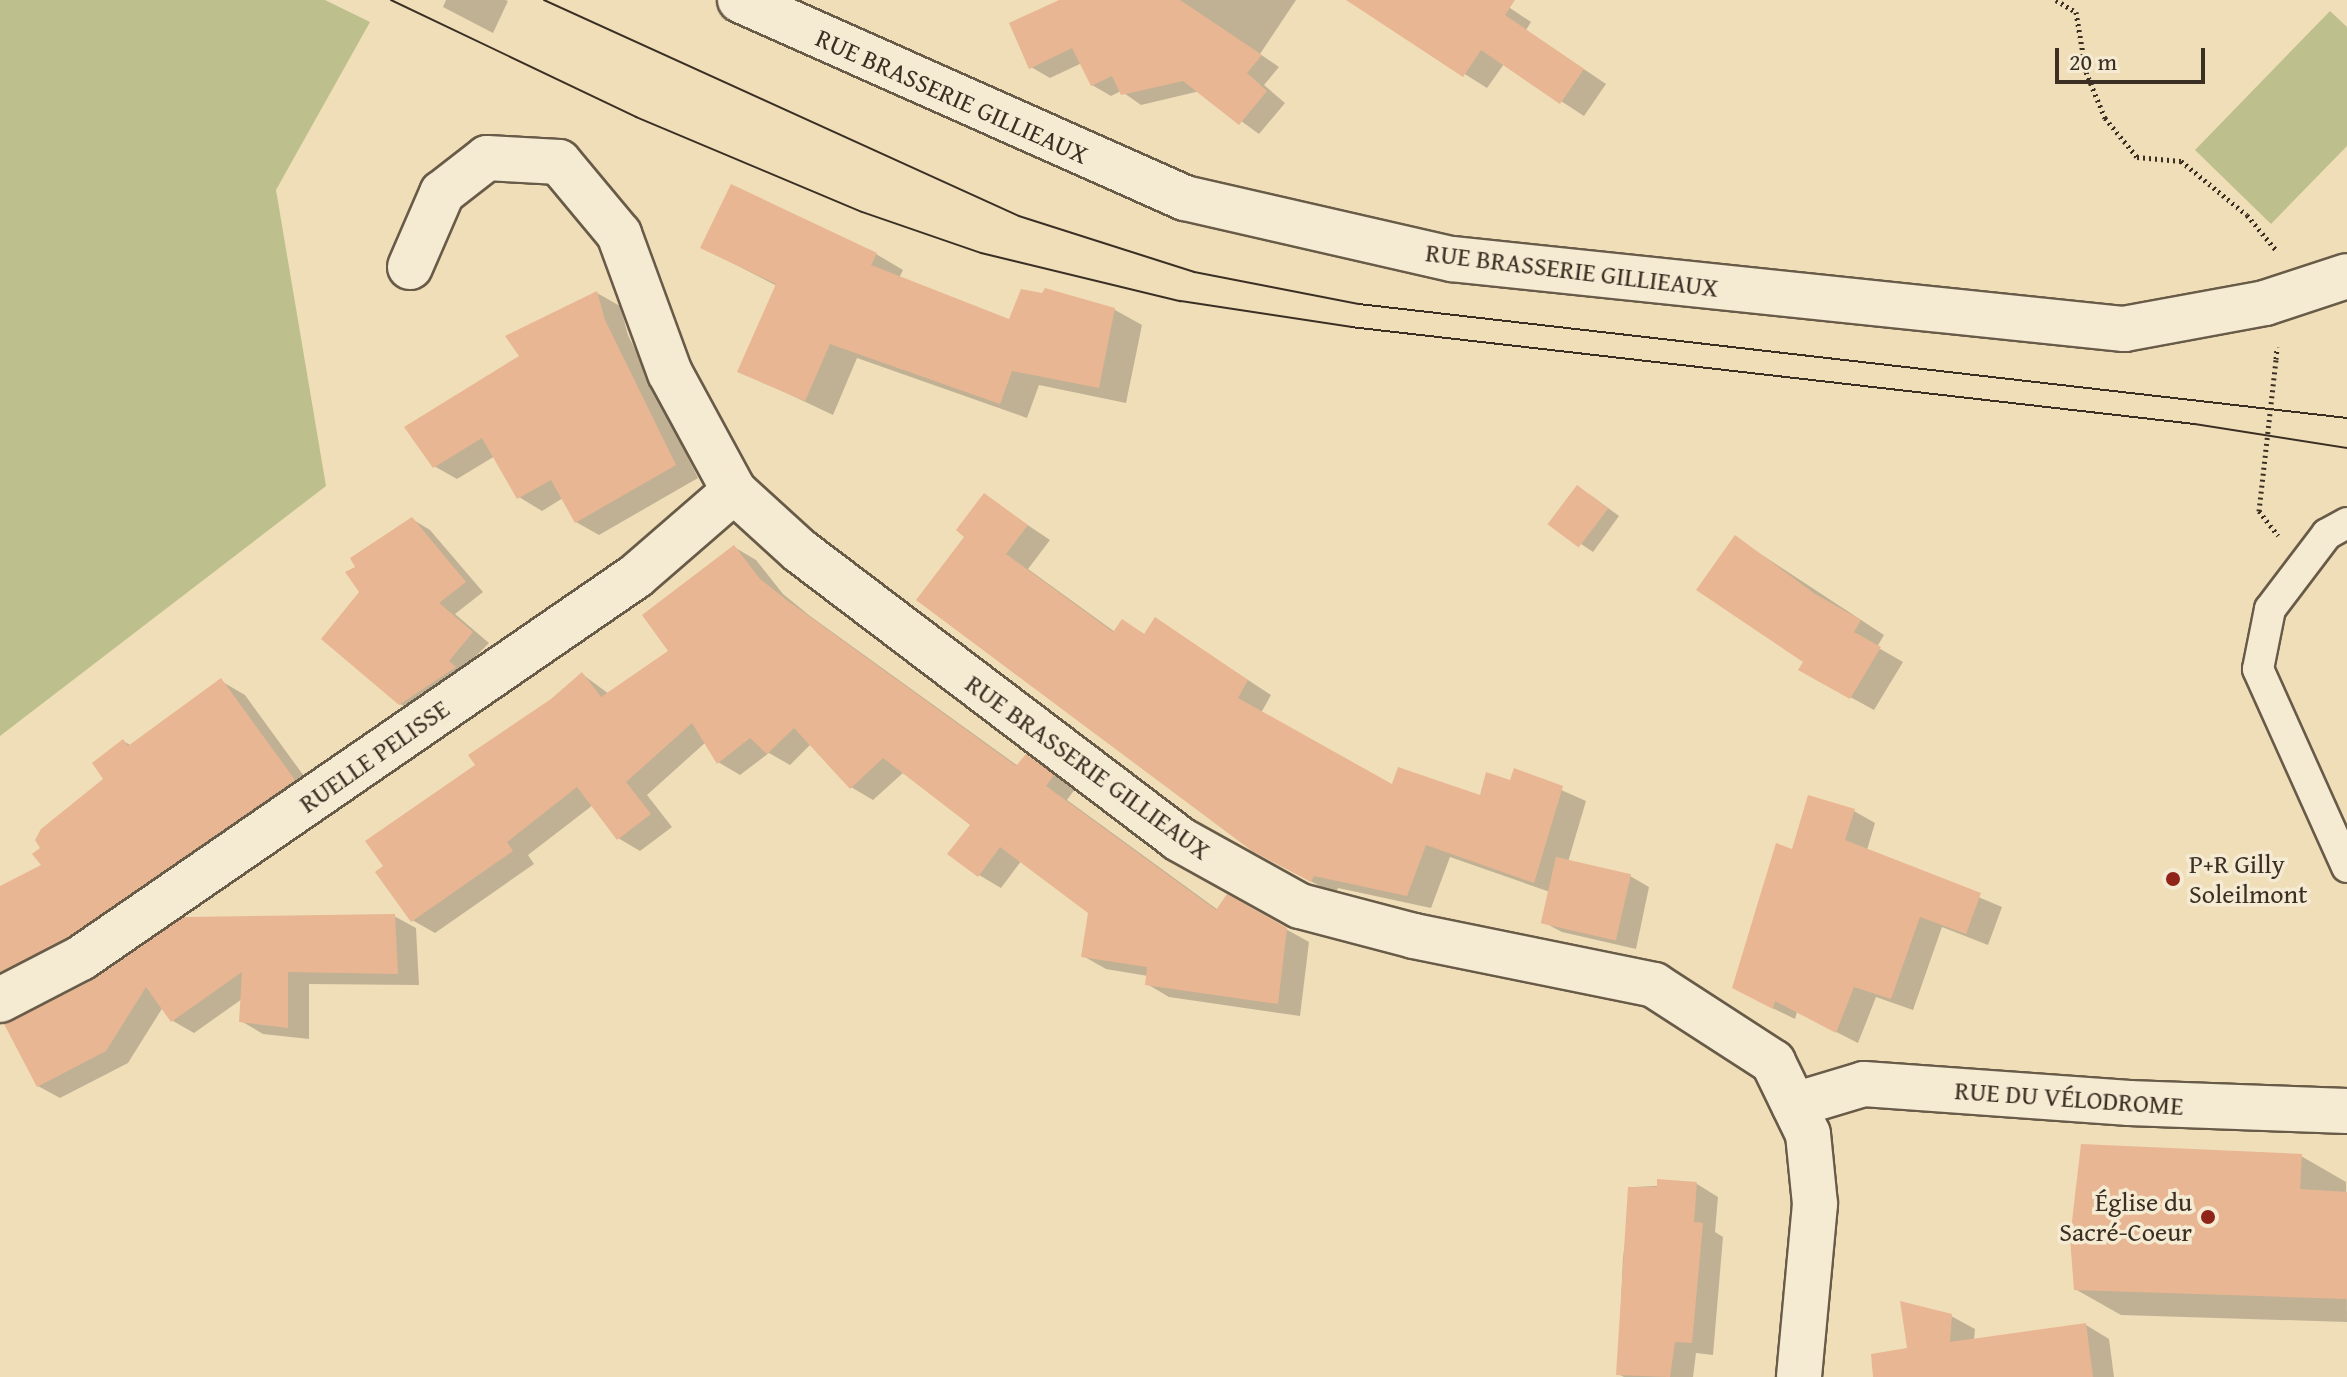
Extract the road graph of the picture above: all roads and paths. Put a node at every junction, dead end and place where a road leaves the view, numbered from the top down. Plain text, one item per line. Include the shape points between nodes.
1 (740, 0) edge
2 (2056, 0) edge
3 (410, 267) dead end
4 (2347, 276) edge
5 (2282, 297) junction
6 (2276, 359) dead end
7 (734, 491) junction
8 (2347, 523) edge
9 (2279, 536) dead end
10 (2347, 867) edge
11 (0, 1000) edge
12 (1794, 1105) junction
13 (2347, 1111) edge
14 (1799, 1377) edge

1 - 5 street, RUE BRASSERIE GILLIEAUX via 1185,198 1452,259 2124,329
2 - 5 path via 2076,12 2086,72 2105,118 2137,157 2181,161 2247,215 2288,265
3 - 7 street, RUE BRASSERIE GILLIEAUX via 442,193 487,158 559,162 619,234 670,373
4 - 5 street, RUE BRASSERIE GILLIEAUX
6 - 9 path, bridge via 2259,511
7 - 11 street, RUELLE PELISSE via 636,576 81,958
7 - 12 street, RUE BRASSERIE GILLIEAUX via 811,560 1179,839 1300,906 1414,936 1654,985 1773,1062
8 - 10 lane via 2327,534 2270,609 2258,669
12 - 13 street, RUE DU VÉLODROME via 1864,1084 2129,1103
12 - 14 street, RUE BRASSERIE GILLIEAUX via 1808,1134 1815,1204

